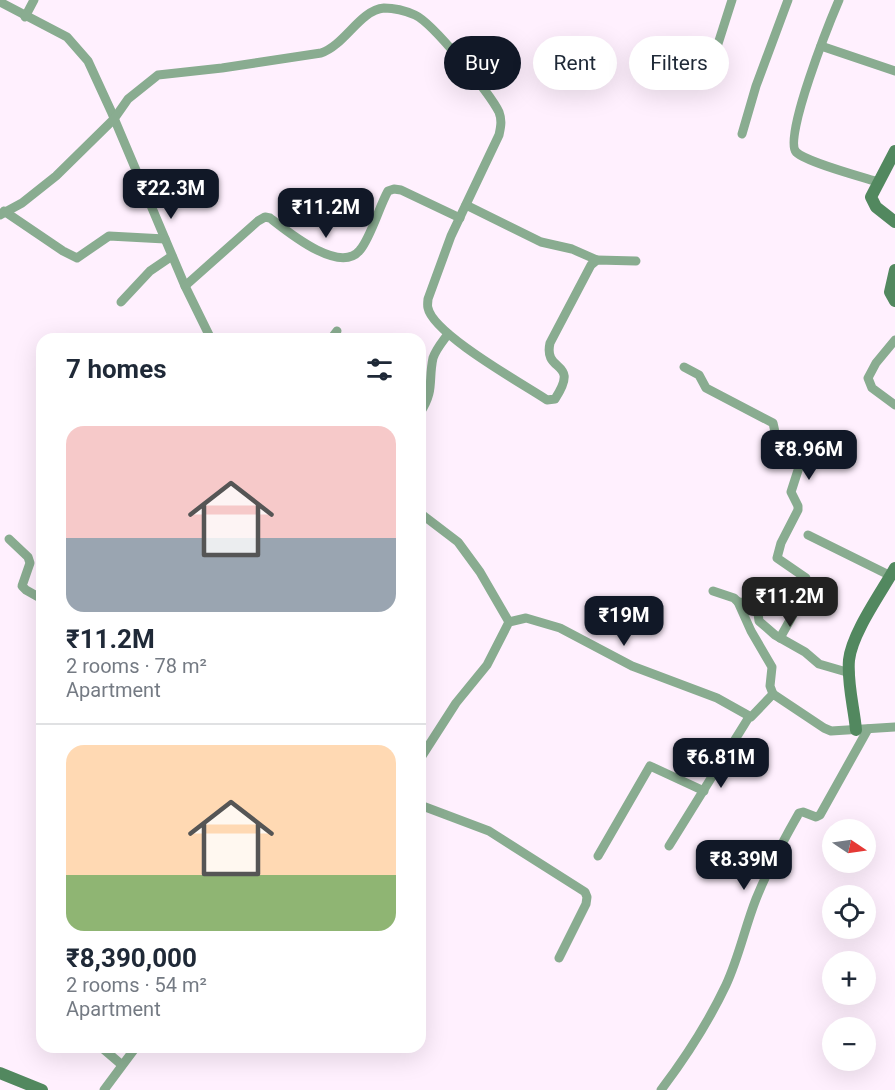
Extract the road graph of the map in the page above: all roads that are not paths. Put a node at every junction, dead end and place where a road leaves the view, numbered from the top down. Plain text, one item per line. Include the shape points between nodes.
1 (34, 0) edge
2 (732, 0) edge
3 (788, 0) edge
4 (839, 0) edge
5 (0, 3) edge
6 (25, 17) junction
7 (720, 36) edge
8 (821, 46) junction
9 (895, 71) edge
10 (113, 115) junction
11 (742, 134) dead end
12 (895, 151) edge
13 (878, 182) junction
14 (466, 205) junction
15 (2, 213) edge
16 (460, 218) junction
17 (895, 222) edge
18 (165, 239) junction
19 (172, 256) junction
20 (597, 260) junction
21 (636, 261) dead end
22 (895, 270) edge
23 (185, 286) junction
24 (895, 301) edge
25 (121, 302) dead end
26 (208, 333) edge
27 (448, 334) junction
28 (895, 340) edge
29 (684, 367) dead end
30 (426, 402) edge
31 (895, 405) edge
32 (426, 518) edge
33 (808, 535) dead end
34 (9, 539) dead end
35 (893, 572) edge
36 (713, 591) dead end
37 (36, 596) edge
38 (738, 602) junction
39 (509, 622) junction
40 (780, 638) junction
41 (850, 673) junction
42 (773, 694) junction
43 (749, 717) junction
44 (895, 727) edge
45 (862, 729) junction
46 (426, 750) edge
47 (704, 791) junction
48 (426, 807) edge
49 (669, 846) dead end
50 (598, 856) dead end
51 (559, 958) dead end
52 (108, 1053) edge
53 (131, 1053) edge
54 (122, 1065) junction
55 (0, 1073) edge
56 (42, 1090) edge
57 (104, 1090) edge
58 (661, 1090) edge

1 - 6 street
2 - 7 street
3 - 11 street
4 - 8 street
5 - 6 street
6 - 10 street via 67,37 77,47
8 - 9 street
8 - 13 street via 799,109 793,148 814,161
10 - 14 street via 158,75 321,53 339,43 373,11 397,9 417,15 432,28 479,84 502,122
10 - 15 street via 56,176
10 - 18 street
12 - 13 street
13 - 17 street via 872,202
14 - 16 street
14 - 20 street via 540,242
15 - 18 street via 77,258 109,236
16 - 23 street via 401,190 388,191 360,250 346,258 312,248 265,217
16 - 27 street via 427,308
18 - 19 street
19 - 23 street
19 - 25 street via 150,271
20 - 21 street
20 - 27 street via 550,344 549,358 565,376 555,399 547,400
22 - 24 street via 890,292
23 - 26 street
27 - 30 street via 434,358
28 - 31 street via 868,378 872,388
29 - 40 street via 699,375 706,388 773,423 777,441 801,461 791,492 798,510 777,558 806,578 809,586
32 - 39 street via 458,542
33 - 35 street
34 - 37 street via 28,557 30,563 22,585
35 - 41 street via 857,635 849,660
36 - 38 street
38 - 40 street via 756,606 764,628
38 - 42 street via 772,667
39 - 43 street via 526,618 560,628 632,666 723,700
39 - 46 street via 487,665
40 - 41 street via 819,664
41 - 45 street
42 - 43 street
42 - 45 street via 824,728 841,732
43 - 47 street
44 - 45 street
45 - 58 street via 820,815 799,813 757,897 733,968 711,1015
47 - 49 street
47 - 50 street via 650,766
48 - 51 street via 481,826 585,892 586,904
52 - 54 street
53 - 54 street
54 - 57 street
55 - 56 street

